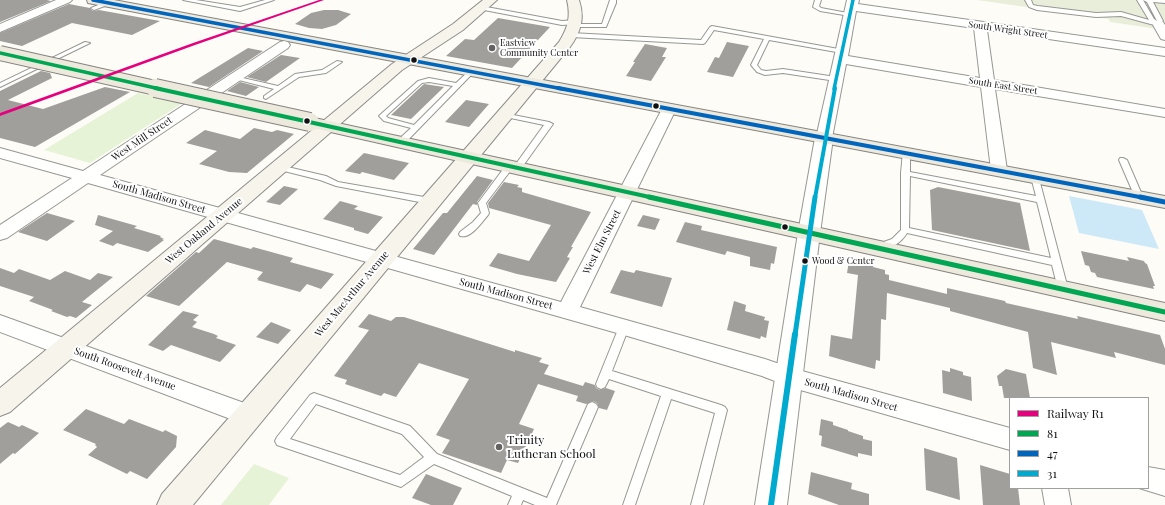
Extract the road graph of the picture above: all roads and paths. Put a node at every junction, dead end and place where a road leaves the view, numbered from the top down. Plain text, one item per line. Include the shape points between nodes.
1 (66, 0) edge
2 (186, 0) edge
3 (271, 0) edge
4 (574, 0) edge
5 (613, 0) edge
6 (818, 0) edge
7 (1028, 0) edge
8 (1140, 0) edge
9 (1146, 0) edge
10 (1151, 1) edge
11 (1165, 1) edge
12 (103, 3) edge
13 (486, 4) edge
14 (1165, 5) edge
15 (852, 7) edge
16 (1148, 13) junction
17 (1160, 22) edge
18 (980, 25) junction
19 (0, 28) edge
20 (574, 28) junction
21 (1165, 36) edge
22 (767, 38) junction
23 (87, 43) dead end
24 (284, 45) dead end
25 (1165, 52) edge
26 (0, 53) edge
27 (841, 55) junction
28 (404, 58) junction
29 (339, 62) dead end
30 (472, 71) junction
31 (234, 78) junction
32 (836, 79) junction
33 (531, 83) junction
34 (987, 83) junction
35 (0, 85) edge
36 (457, 85) junction
37 (279, 88) junction
38 (266, 97) dead end
39 (668, 109) junction
40 (1165, 113) edge
41 (503, 115) junction
42 (319, 124) junction
43 (415, 127) junction
44 (824, 138) junction
45 (401, 142) junction
46 (0, 153) edge
47 (906, 153) junction
48 (469, 156) junction
49 (1123, 160) dead end
50 (279, 167) junction
51 (514, 167) junction
52 (999, 170) junction
53 (905, 173) junction
54 (85, 177) junction
55 (1036, 177) junction
56 (627, 192) junction
57 (1139, 197) junction
58 (1041, 200) junction
59 (430, 201) junction
60 (1165, 202) edge
61 (222, 215) junction
62 (905, 230) junction
63 (808, 233) junction
64 (0, 234) edge
65 (463, 234) dead end
66 (876, 247) junction
67 (381, 260) junction
68 (1057, 263) junction
69 (1063, 289) junction
70 (568, 311) junction
71 (1165, 312) edge
72 (0, 323) edge
73 (624, 326) junction
74 (66, 348) junction
75 (790, 377) junction
76 (667, 393) junction
77 (0, 404) edge
78 (592, 407) dead end
79 (249, 415) junction
80 (1009, 439) edge
81 (433, 458) junction
82 (1149, 478) edge
83 (1165, 483) edge
84 (1055, 489) edge
85 (520, 493) junction
86 (174, 505) edge
87 (514, 505) edge
88 (550, 505) edge
89 (629, 505) edge
90 (696, 505) edge
91 (771, 505) edge
92 (1058, 505) edge

1 - 19 street
2 - 3 lane via 240,9
4 - 20 main road via 577,17
5 - 20 lane via 604,26
6 - 15 lane via 816,7 820,9
7 - 17 lane via 1031,6 1037,8 1096,15 1121,14
8 - 16 lane
9 - 10 lane
10 - 11 lane
10 - 14 lane
10 - 17 lane
12 - 28 main road
13 - 20 lane
13 - 28 main road, West Oakland Avenue via 452,32
15 - 18 street, South Wright Street
15 - 27 street
16 - 17 lane
16 - 17 lane via 1152,20
17 - 21 street
18 - 25 street, South Wright Street
18 - 34 street
20 - 22 lane via 703,42 712,28
20 - 33 main road, West MacArthur Avenue
22 - 27 lane
22 - 32 lane via 754,66 759,71 788,71
23 - 35 lane
24 - 31 street, West Mill Street
26 - 42 main road, bridge
27 - 32 street
27 - 34 street, South East Street
28 - 30 main road
28 - 42 main road, West Oakland Avenue
29 - 37 lane via 324,72 298,75
30 - 33 main road
30 - 36 lane
31 - 37 lane
31 - 54 street, West Mill Street
32 - 44 street
33 - 39 main road
33 - 41 main road, West MacArthur Avenue
34 - 40 street, South East Street
34 - 52 street
36 - 43 lane
36 - 43 lane via 429,80 420,82 382,116 386,120
37 - 38 lane
39 - 44 main road
39 - 56 street, West Elm Street
41 - 48 main road, West MacArthur Avenue
41 - 51 lane via 549,124
42 - 45 main road
42 - 50 main road, West Oakland Avenue
43 - 45 lane
44 - 47 main road
44 - 63 street
45 - 48 main road
46 - 54 street, South Madison Street
47 - 52 main road
47 - 53 lane
48 - 51 main road
48 - 59 main road, West MacArthur Avenue
49 - 57 lane
50 - 59 lane via 323,178 336,184
50 - 61 main road, West Oakland Avenue
51 - 56 main road
51 - 65 lane via 482,203 485,213
52 - 55 main road
53 - 58 lane
53 - 62 lane
54 - 61 street, South Madison Street
54 - 64 street, West Mill Street
55 - 57 main road
55 - 58 lane
56 - 63 main road
56 - 70 street, West Elm Street
57 - 60 main road
58 - 68 lane
59 - 67 main road, West MacArthur Avenue
61 - 67 street, South Madison Street
61 - 74 main road, West Oakland Avenue
62 - 66 lane via 894,243
62 - 68 lane
63 - 66 main road
63 - 75 street
66 - 69 main road
67 - 70 street, South Madison Street
67 - 79 main road, West MacArthur Avenue
68 - 69 lane
69 - 71 main road
70 - 73 street, South Madison Street
72 - 74 street, South Roosevelt Avenue
73 - 75 street, South Madison Street
73 - 76 lane via 604,379
74 - 77 main road, West Oakland Avenue
74 - 79 street, South Roosevelt Avenue
75 - 80 street, South Madison Street
75 - 91 street
76 - 89 lane
76 - 90 lane via 721,410
78 - 88 lane
79 - 86 main road, West MacArthur Avenue
81 - 81 lane via 406,430 314,398 281,441 400,481
81 - 85 lane
82 - 83 street
84 - 92 street
85 - 87 lane
85 - 88 lane

